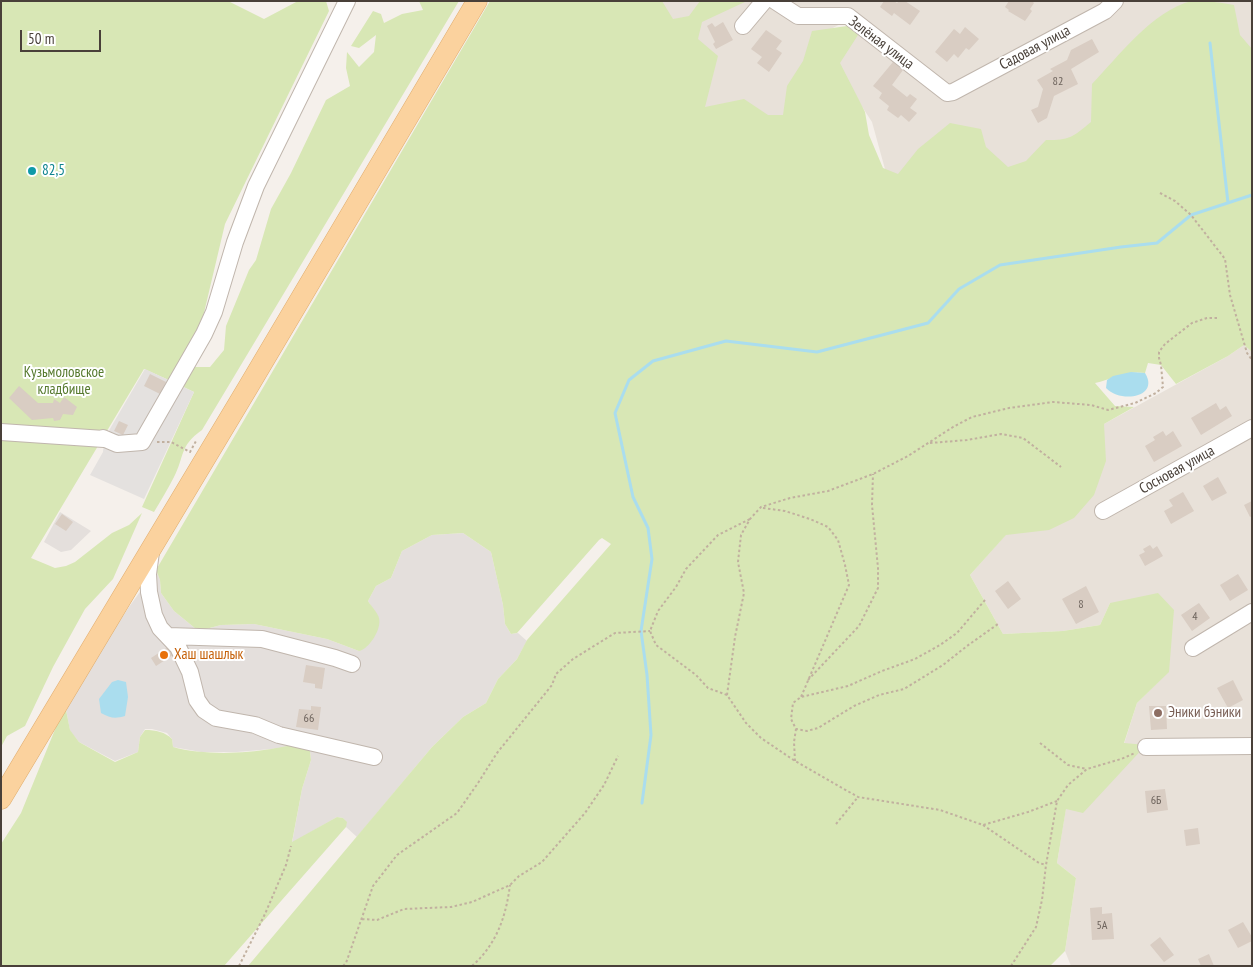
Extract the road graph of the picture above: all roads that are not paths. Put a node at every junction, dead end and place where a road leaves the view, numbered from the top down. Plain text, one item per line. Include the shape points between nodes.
1 (347, 1) edge
2 (477, 1) edge
3 (764, 1) edge
4 (775, 1) edge
5 (1104, 4) edge
6 (743, 26) dead end
7 (953, 92) joint
8 (1252, 428) edge
9 (1, 432) edge
10 (1103, 512) dead end
11 (152, 547) junction
12 (1252, 612) edge
13 (168, 636) junction
14 (1193, 648) dead end
15 (352, 664) dead end
16 (1252, 746) edge
17 (1146, 747) road end
18 (374, 757) dead end
19 (1, 799) edge

1 - 9 street via 256,186 204,334 142,442 118,444 103,438
2 - 11 main road
3 - 6 street
4 - 7 street, Зелёная улица via 798,16 848,16 944,91
5 - 7 street, Садовая улица
8 - 10 street, Сосновая улица via 1119,494
11 - 13 street via 148,574 150,603 160,628
11 - 19 main road
12 - 14 street
13 - 15 street via 262,639
13 - 18 street via 190,672 197,700 216,718
16 - 17 street

